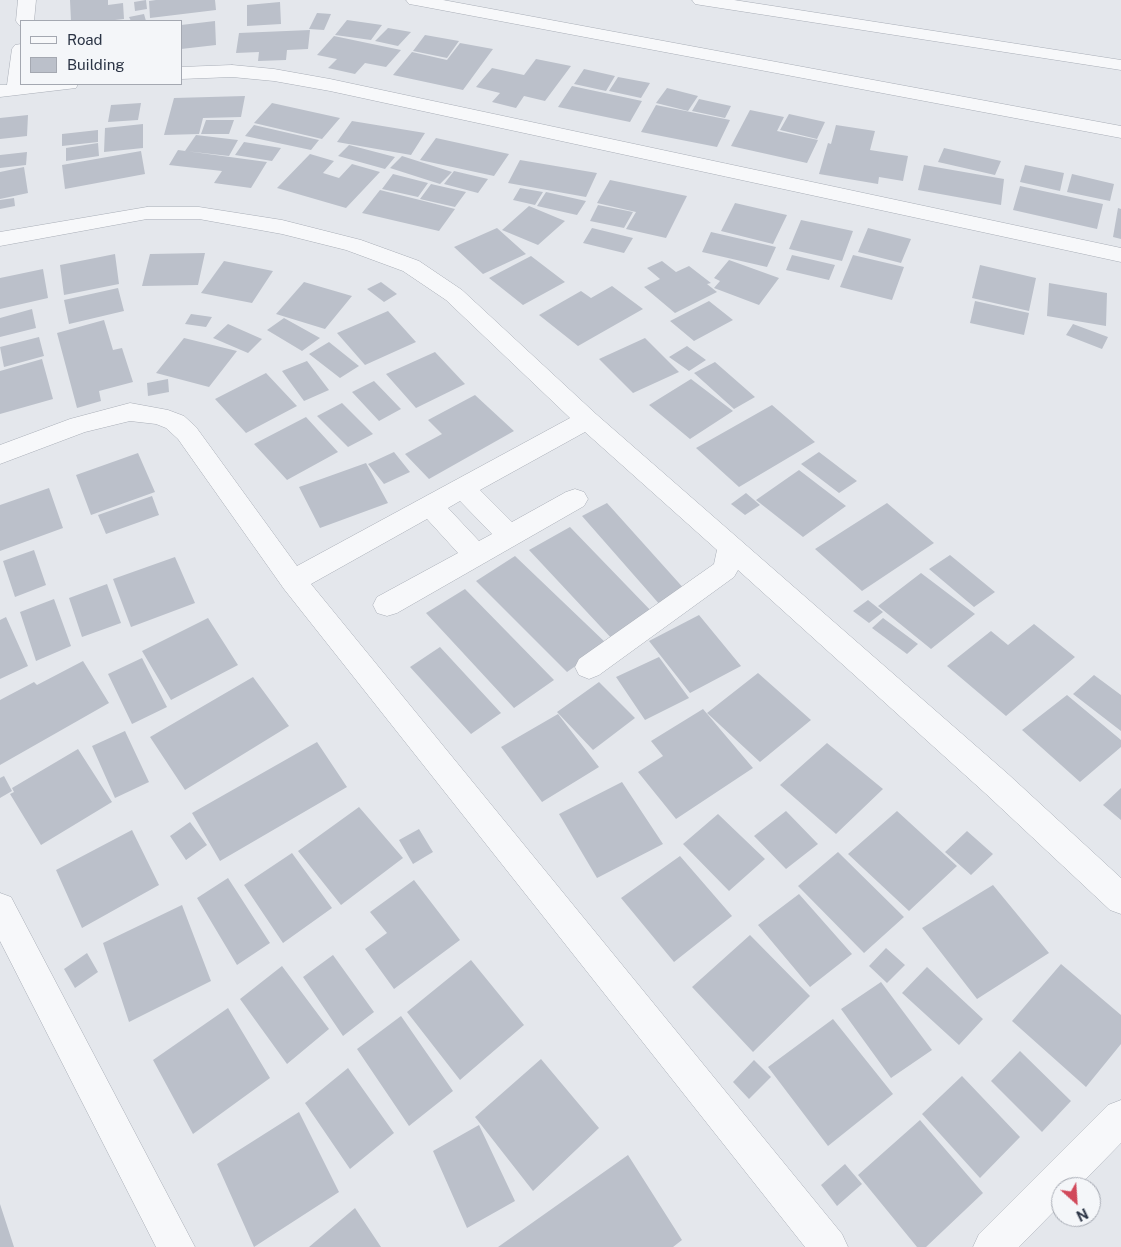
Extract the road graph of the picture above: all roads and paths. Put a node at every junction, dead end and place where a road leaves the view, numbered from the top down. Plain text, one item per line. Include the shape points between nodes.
1 (27, 0) edge
2 (415, 0) edge
3 (701, 0) edge
4 (25, 20) edge
5 (20, 52) edge
6 (1121, 65) edge
7 (182, 73) edge
8 (59, 85) edge
9 (8, 90) edge
10 (1121, 132) edge
11 (0, 239) edge
12 (1121, 254) edge
13 (587, 420) junction
14 (0, 455) edge
15 (463, 488) junction
16 (575, 499) dead end
17 (430, 506) junction
18 (510, 536) junction
19 (730, 546) junction
20 (476, 555) junction
21 (292, 581) junction
22 (387, 605) dead end
23 (589, 667) dead end
24 (1121, 899) edge
25 (0, 908) edge
26 (1121, 1118) edge
27 (176, 1247) edge
28 (829, 1247) edge
29 (992, 1247) edge

1 - 4 street
2 - 10 street
3 - 6 street
5 - 9 street
7 - 12 street via 232,71 330,84
8 - 9 street
11 - 13 street via 147,213 199,213 282,227 353,245 411,266 454,295
13 - 15 street
13 - 19 street
14 - 21 street via 79,425 130,412 175,422 187,433
15 - 17 street
15 - 18 street
16 - 18 street
17 - 20 street
17 - 21 street
18 - 20 street
19 - 23 street via 725,570
19 - 24 street
20 - 22 street
21 - 28 street
25 - 27 street
26 - 29 street

